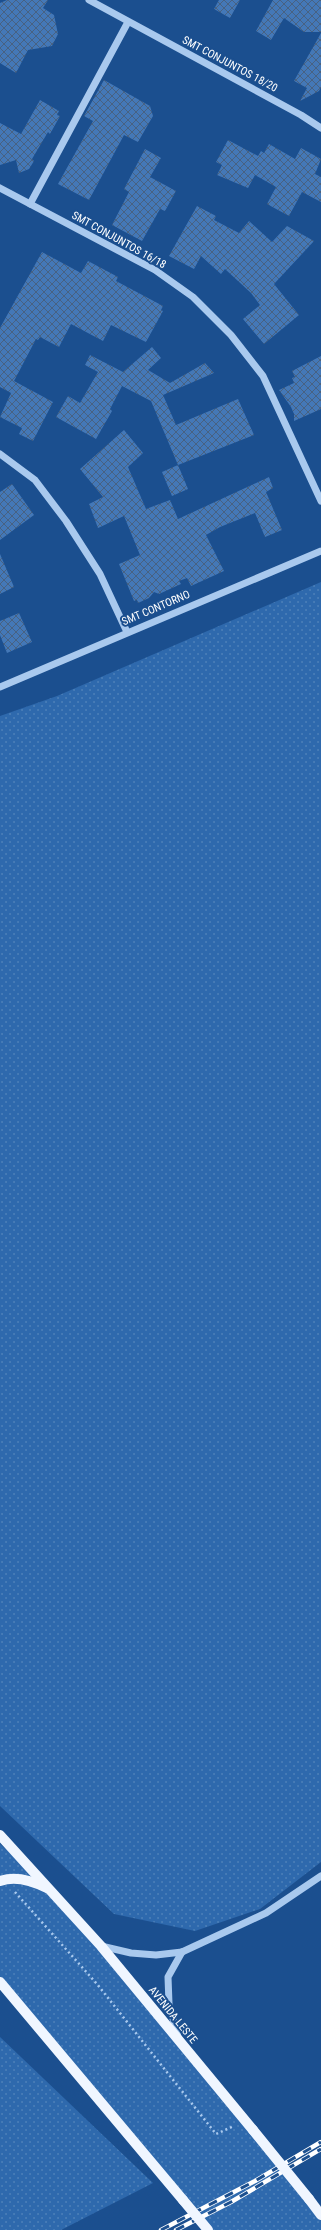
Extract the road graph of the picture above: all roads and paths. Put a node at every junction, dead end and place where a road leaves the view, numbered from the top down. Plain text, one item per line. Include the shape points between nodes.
1 (89, 0) edge
2 (128, 22) junction
3 (321, 128) edge
4 (0, 188) edge
5 (30, 204) junction
6 (0, 454) edge
7 (321, 501) edge
8 (321, 551) edge
9 (127, 632) junction
10 (0, 687) edge
11 (0, 1835) edge
12 (321, 1876) edge
13 (3, 1880) edge
14 (53, 1891) junction
15 (101, 1946) junction
16 (182, 1952) junction
17 (0, 1982) edge
18 (180, 2043) junction
19 (246, 2121) junction
20 (321, 2215) edge
21 (208, 2230) edge

1 - 2 street, SMT CONJUNTOS 18/20
2 - 3 street, SMT CONJUNTOS 18/20
2 - 5 street
4 - 5 street, SMT CONJUNTOS 16/18
5 - 7 street, SMT CONJUNTOS 16/18 via 155,270 193,297 231,335 263,376
6 - 9 street via 35,480 66,520 100,574
8 - 9 street, SMT CONTORNO
9 - 10 street, SMT CONTORNO
11 - 14 main road, AVENIDA LESTE
12 - 16 street via 266,1913
13 - 14 main road via 30,1880
13 - 19 path via 97,1984 216,2134
14 - 15 main road, AVENIDA LESTE
15 - 16 street via 131,1953 156,1955
15 - 18 main road, AVENIDA LESTE
16 - 18 street via 168,1977 169,2004
17 - 21 main road, bridge
18 - 19 main road, AVENIDA LESTE
19 - 20 main road, AVENIDA LESTE, bridge

